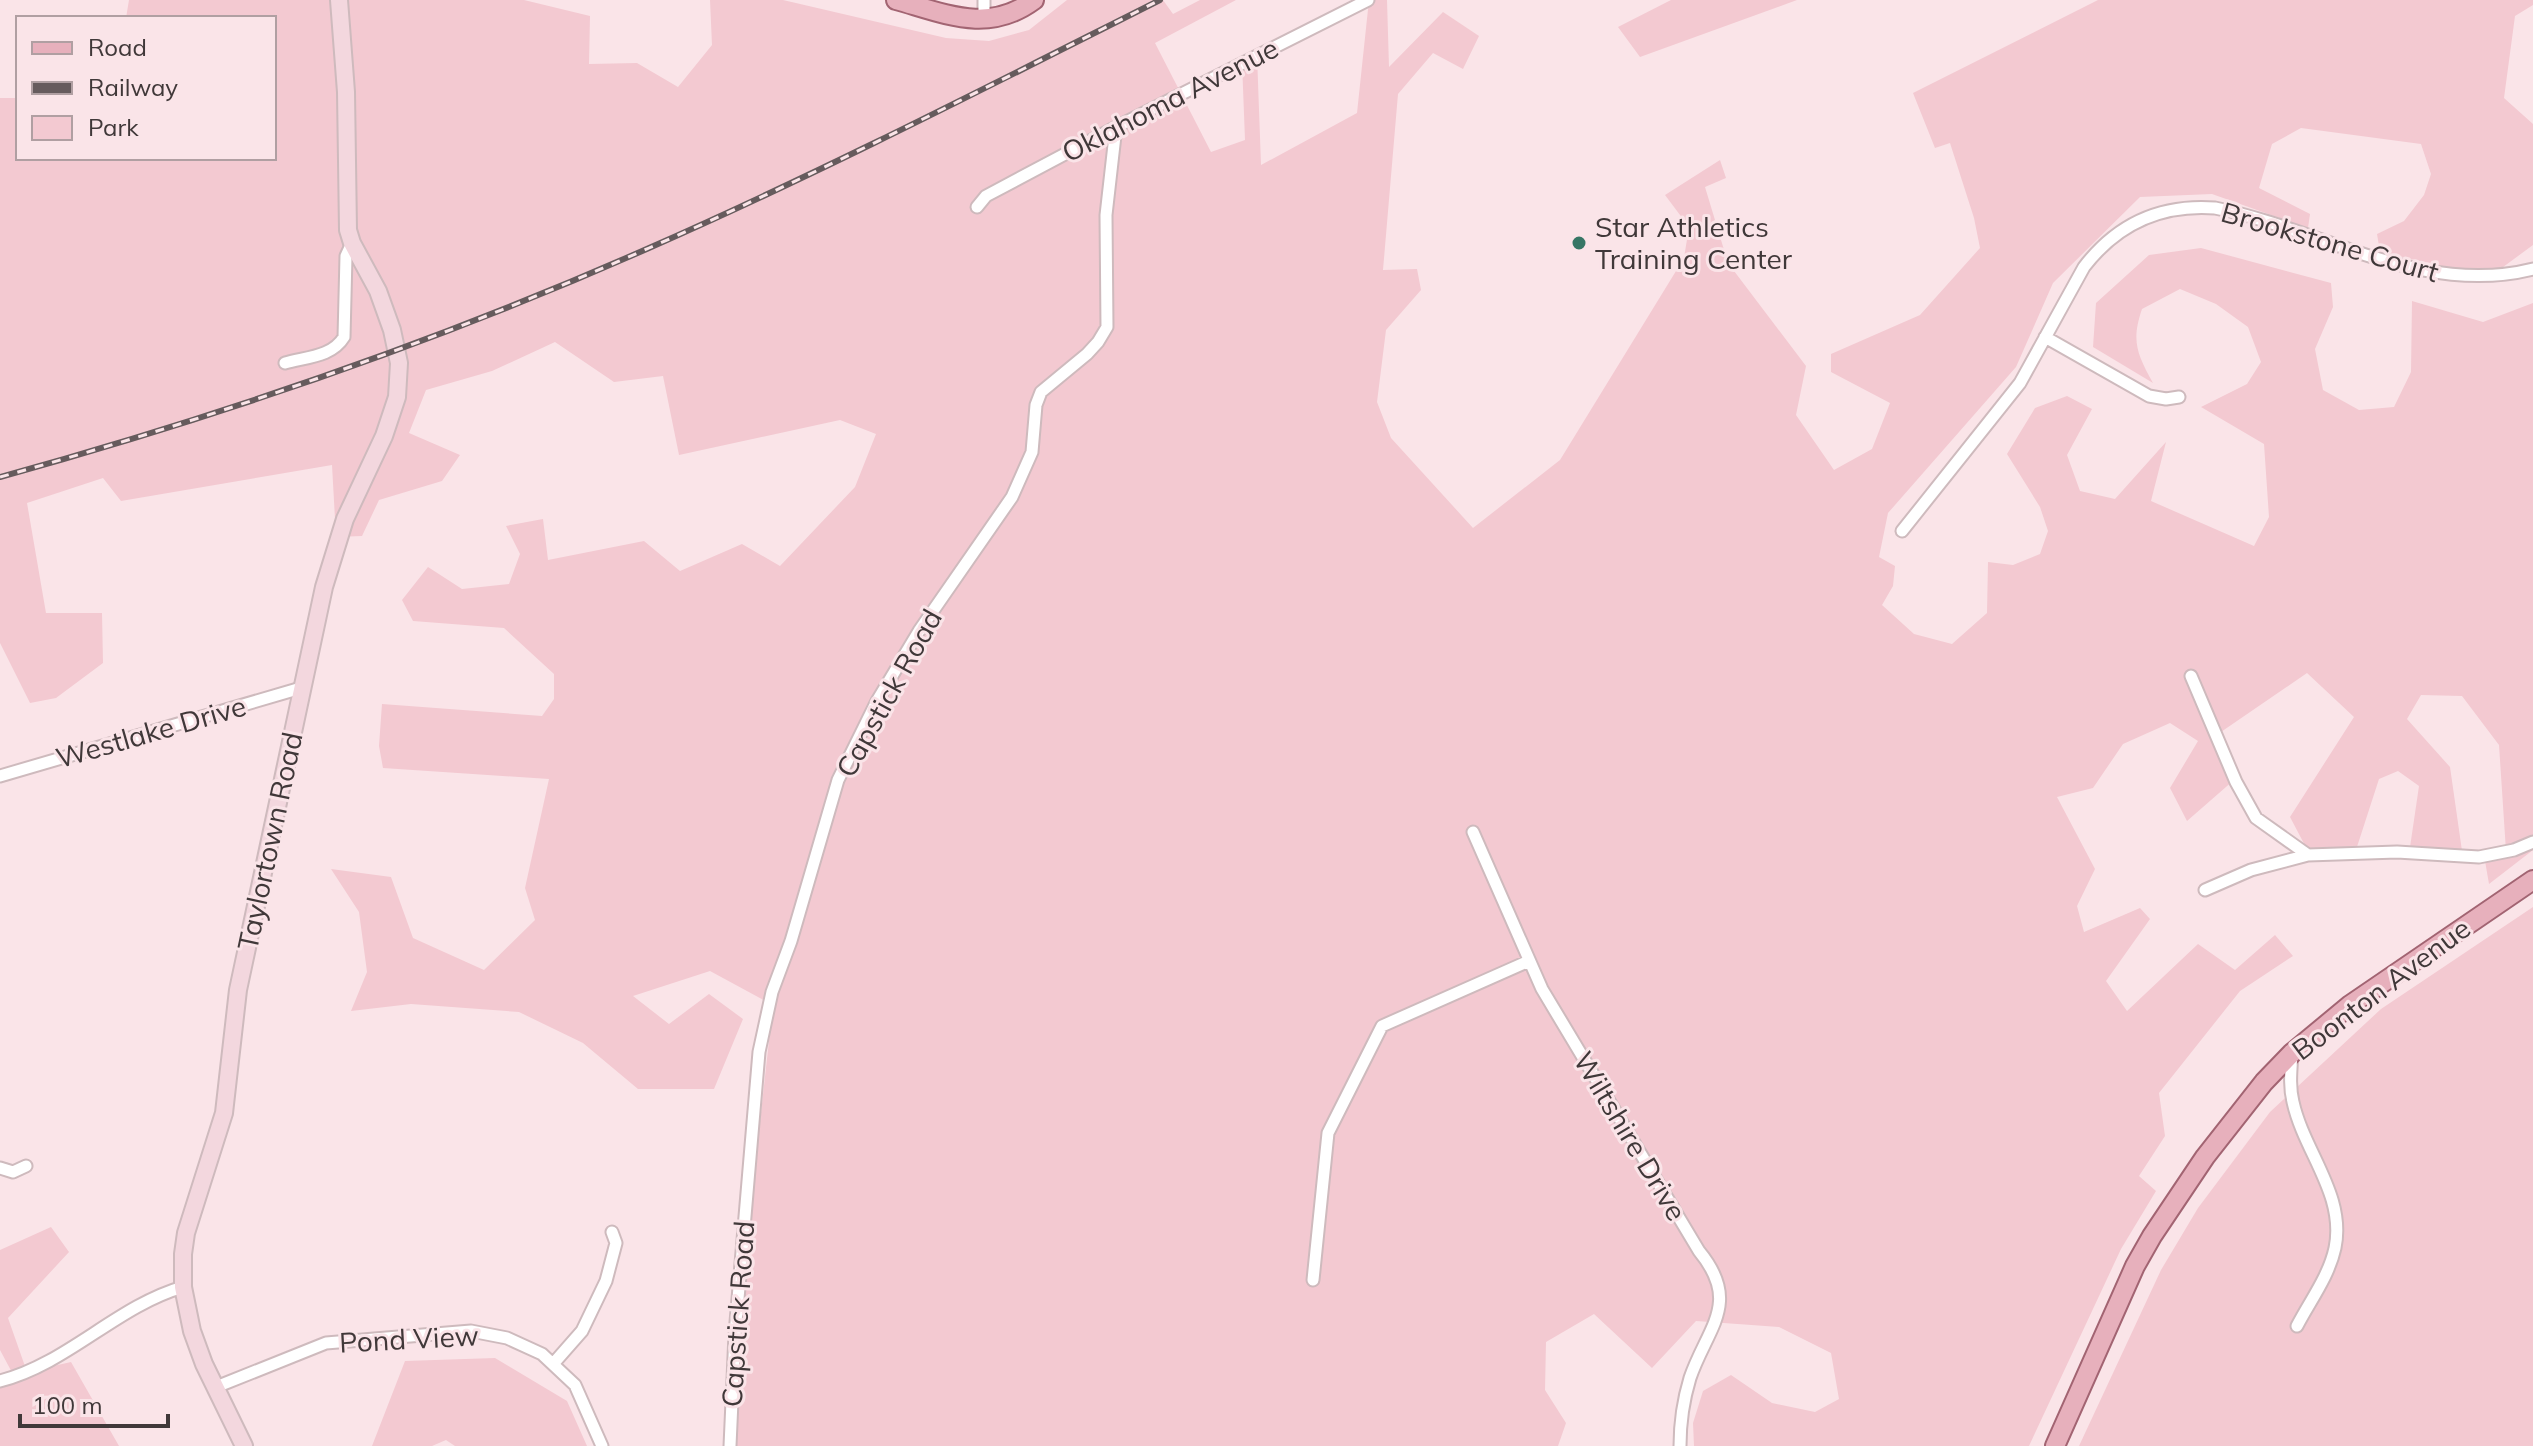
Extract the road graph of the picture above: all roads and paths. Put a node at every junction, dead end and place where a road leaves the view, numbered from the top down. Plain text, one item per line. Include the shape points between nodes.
1 (339, 0) edge
2 (896, 0) edge
3 (984, 0) edge
4 (1034, 0) edge
5 (1368, 0) edge
6 (984, 20) junction
7 (1116, 127) junction
8 (977, 207) dead end
9 (352, 243) junction
10 (2533, 269) edge
11 (2045, 337) junction
12 (285, 363) dead end
13 (2179, 397) dead end
14 (1902, 531) dead end
15 (2191, 676) dead end
16 (301, 688) junction
17 (0, 776) edge
18 (1473, 832) dead end
19 (2533, 842) edge
20 (2308, 855) junction
21 (2533, 880) edge
22 (2205, 890) dead end
23 (1529, 961) junction
24 (2292, 1053) junction
25 (26, 1166) dead end
26 (0, 1168) edge
27 (612, 1232) dead end
28 (1313, 1280) dead end
29 (183, 1287) junction
30 (2297, 1326) dead end
31 (553, 1364) junction
32 (0, 1381) edge
33 (216, 1387) junction
34 (244, 1446) edge
35 (602, 1446) edge
36 (730, 1446) edge
37 (1680, 1446) edge
38 (2055, 1446) edge

1 - 9 street, Taylortown Road via 346,92 346,216
2 - 6 main road
3 - 6 street
4 - 6 main road via 1006,16
5 - 7 street, Oklahoma Avenue
7 - 8 street, Oklahoma Avenue via 986,196
7 - 36 street, Capstick Road via 1106,215 1107,327 1087,354 1041,392 1032,452 1012,497 877,701 838,780 772,992 756,1079
9 - 12 street, Taylortown Road via 346,256 344,337 331,351
9 - 16 street, Taylortown Road via 386,309 399,383 392,417 337,540
10 - 11 street, Brookstone Court via 2485,276 2434,273 2231,211 2182,208 2139,220 2109,240 2084,267
11 - 13 street via 2149,396
11 - 14 street, Brookstone Court via 2020,383
15 - 20 street via 2256,818
16 - 17 street, Westlake Drive
16 - 29 street, Taylortown Road via 238,990 224,1113 186,1233
18 - 23 street, Wiltshire Drive
19 - 20 street via 2479,857 2397,852
20 - 22 street via 2251,870
21 - 24 main road, Boonton Avenue via 2357,999
23 - 28 street via 1382,1026 1328,1133
23 - 37 street, Wiltshire Drive via 1717,1283 1718,1317 1687,1389
24 - 30 street via 2293,1104 2330,1193 2337,1226 2329,1266
24 - 38 main road, Boonton Avenue via 2205,1157 2152,1236
25 - 26 street via 13,1172
27 - 31 street via 616,1243 606,1281 582,1331
29 - 32 street via 144,1303 39,1366
29 - 33 street, Taylortown Road via 188,1321
31 - 33 street, Pond View via 507,1338 471,1331 326,1343
31 - 35 street, Pond View via 575,1385
33 - 34 street, Taylortown Road

